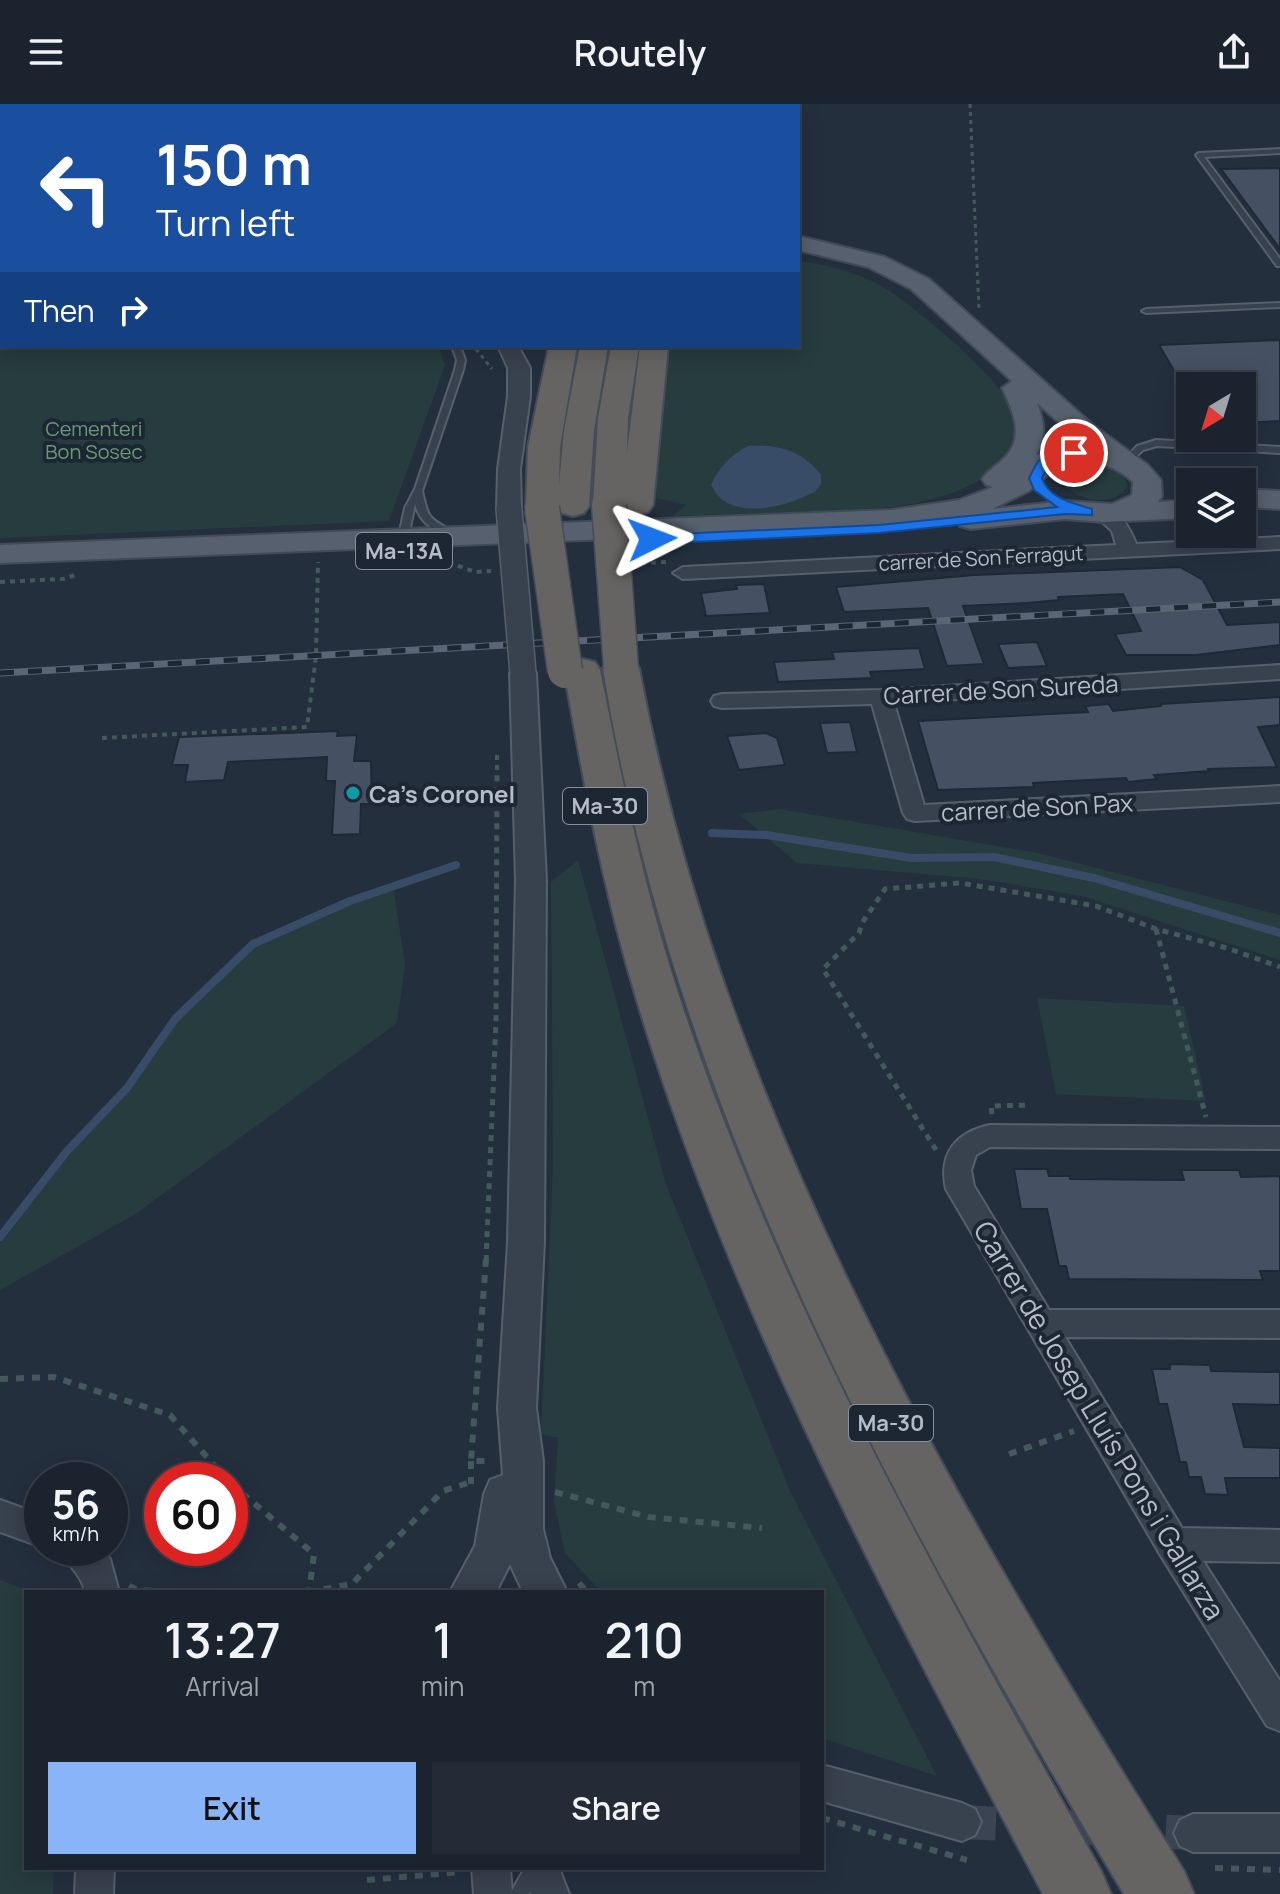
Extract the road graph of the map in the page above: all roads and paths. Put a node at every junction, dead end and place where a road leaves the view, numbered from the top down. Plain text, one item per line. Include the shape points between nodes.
1 (970, 104) edge
2 (1280, 151) edge
3 (800, 243) edge
4 (800, 254) edge
5 (1280, 264) edge
6 (1280, 305) edge
7 (1146, 311) dead end
8 (966, 324) junction
9 (457, 348) edge
10 (495, 348) edge
11 (509, 348) edge
12 (594, 348) edge
13 (625, 348) edge
14 (654, 348) edge
15 (558, 354) edge
16 (519, 388) junction
17 (1015, 388) junction
18 (1280, 450) edge
19 (1044, 464) junction
20 (1131, 464) junction
21 (1176, 485) edge
22 (419, 489) junction
23 (1256, 499) edge
24 (1280, 500) edge
25 (623, 505) junction
26 (541, 508) junction
27 (1176, 509) edge
28 (1256, 510) edge
29 (1280, 511) edge
30 (1102, 512) junction
31 (764, 523) junction
32 (471, 537) junction
33 (393, 540) junction
34 (1280, 543) edge
35 (1128, 551) junction
36 (0, 554) edge
37 (318, 554) junction
38 (0, 567) edge
39 (683, 573) dead end
40 (1280, 672) edge
41 (881, 697) junction
42 (722, 701) dead end
43 (102, 738) dead end
44 (497, 750) dead end
45 (1280, 794) edge
46 (1156, 929) junction
47 (659, 931) junction
48 (1280, 967) edge
49 (1211, 1137) junction
50 (1280, 1138) edge
51 (938, 1154) dead end
52 (1042, 1323) junction
53 (1280, 1324) edge
54 (0, 1379) edge
55 (517, 1408) junction
56 (1082, 1428) dead end
57 (1009, 1454) dead end
58 (505, 1461) junction
59 (211, 1462) edge
60 (471, 1482) dead end
61 (545, 1489) dead end
62 (248, 1498) edge
63 (0, 1516) edge
64 (24, 1525) edge
65 (762, 1528) dead end
66 (1173, 1544) junction
67 (1280, 1546) edge
68 (92, 1570) edge
69 (138, 1590) edge
70 (309, 1590) edge
71 (320, 1590) edge
72 (472, 1590) edge
73 (545, 1590) edge
74 (1280, 1713) edge
75 (824, 1784) edge
76 (824, 1819) edge
77 (962, 1822) tunnel mouth
78 (1193, 1833) tunnel mouth
79 (1280, 1833) edge
80 (967, 1860) dead end
81 (1215, 1868) dead end
82 (95, 1870) edge
83 (462, 1870) edge
84 (491, 1870) edge
85 (536, 1870) edge
86 (538, 1870) edge
87 (1280, 1870) edge
88 (367, 1880) dead end
89 (94, 1894) edge
90 (493, 1894) edge
91 (519, 1894) edge
92 (550, 1894) edge
93 (1078, 1894) edge
94 (1161, 1894) edge

1 - 8 path via 981,303
2 - 5 lane via 1199,155
3 - 8 main road via 895,270
4 - 17 main road via 858,268 899,287
6 - 7 lane
8 - 20 main road via 1082,430
9 - 22 lane via 459,370
10 - 16 street
11 - 16 street via 518,362
12 - 26 highway via 579,430
13 - 25 highway, Ma-30 via 613,418
14 - 25 highway
15 - 26 highway
16 - 26 street via 509,469
17 - 19 main road via 1053,425 1056,445
17 - 31 main road via 1029,416 1029,443 1010,469 979,489 905,512
18 - 20 lane via 1163,443 1140,448 1132,454
19 - 20 main road, Ma-13A via 1089,452
19 - 30 main road via 1038,487 1046,495 1057,503
19 - 31 main road, Ma-13A via 1021,484 948,511 891,519
20 - 21 main road, Ma-13A
20 - 30 main road via 1147,480 1147,496 1141,503
22 - 32 lane via 425,521
22 - 33 lane via 403,534
23 - 24 main road
25 - 47 highway, Ma-30, bridge via 631,668
26 - 47 highway, bridge via 574,670 588,813
26 - 55 street, bridge via 523,673 531,880 526,1242
27 - 30 main road
28 - 29 main road
30 - 35 street via 1121,529
30 - 37 main road, Ma-13A via 1065,510 879,529
31 - 32 main road, Ma-13A
32 - 33 main road, Ma-13A
33 - 36 main road, Ma-13A
34 - 35 street, carrer de Son Ferragut
35 - 39 street, carrer de Son Ferragut
37 - 38 main road, Ma-13A
37 - 43 path via 316,656 307,727
40 - 41 street, Carrer de Son Sureda
41 - 42 street, Carrer de Son Sureda
41 - 45 street, carrer de Son Pax via 915,813
44 - 58 path via 496,1040 471,1461
46 - 48 path
46 - 49 path
46 - 51 path via 1096,906 960,883 885,889 859,933 823,969
47 - 93 highway, Ma-30 via 710,1149 803,1368 884,1534
47 - 94 highway, Ma-30 via 722,1045 764,1152 869,1379 962,1559
49 - 50 street
49 - 52 street, Carrer de Josep Lluís Pons i Gallarza via 990,1136 974,1139 964,1149 956,1166 960,1189
52 - 53 street
52 - 66 street, Carrer de Josep Lluís Pons i Gallarza
54 - 59 path via 54,1377 170,1415
55 - 58 street
55 - 73 street via 522,1529 531,1565
56 - 57 path
58 - 72 street via 496,1550
60 - 71 path via 443,1491 352,1584
61 - 65 path via 649,1517
62 - 70 path via 314,1554
63 - 64 street
66 - 67 street
66 - 74 street, Carrer de Josep Lluís Pons i Gallarza
68 - 69 path
75 - 77 street
76 - 80 path
78 - 79 street
81 - 87 path
82 - 89 street
83 - 88 path
84 - 90 street
85 - 91 lane
86 - 92 street

